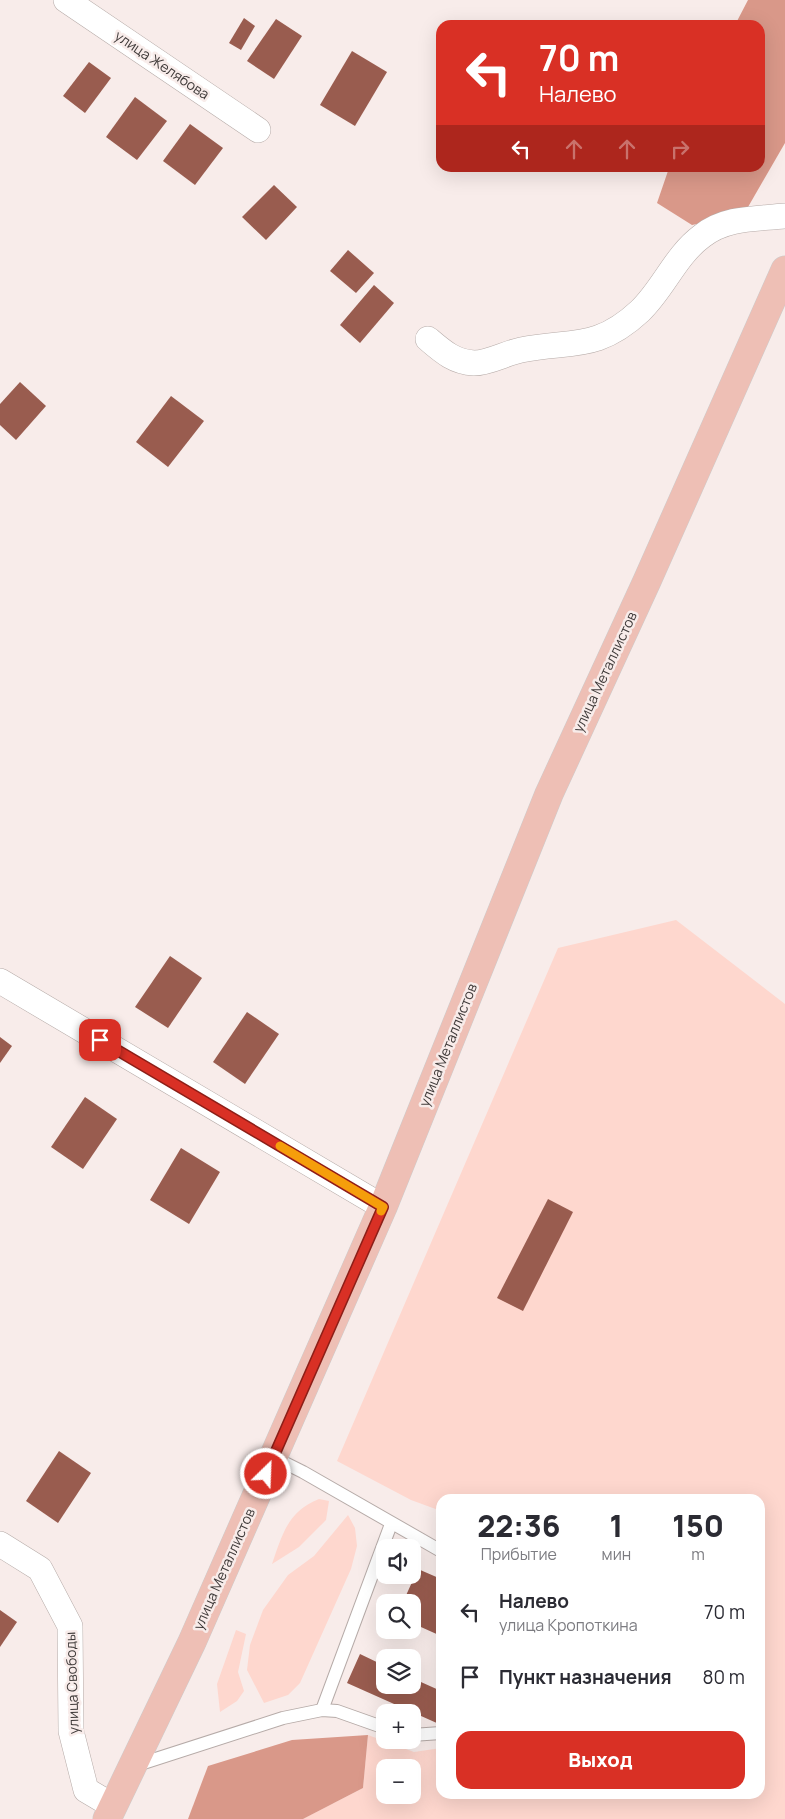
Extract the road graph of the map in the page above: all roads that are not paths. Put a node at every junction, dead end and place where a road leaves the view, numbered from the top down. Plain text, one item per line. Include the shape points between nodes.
1 (66, 0) edge
2 (258, 130) dead end
3 (785, 216) edge
4 (785, 270) edge
5 (428, 339) dead end
6 (0, 981) edge
7 (383, 1207) junction
8 (273, 1457) junction
9 (391, 1524) junction
10 (0, 1544) edge
11 (436, 1548) edge
12 (322, 1710) junction
13 (376, 1725) edge
14 (436, 1733) edge
15 (421, 1734) edge
16 (132, 1767) junction
17 (110, 1813) edge

1 - 2 street, улица Желябова
3 - 5 street via 733,220 702,236 681,255 640,312 612,334 583,343 521,350 474,363 448,357
4 - 7 main road, улица Металлистов via 648,581 549,794
6 - 7 street
7 - 8 main road, улица Металлистов
8 - 9 lane
8 - 16 main road, улица Металлистов via 192,1642
9 - 11 lane
9 - 12 lane
10 - 17 street, улица Свободы via 40,1568 70,1626 71,1731 86,1790
12 - 13 lane via 337,1711
12 - 16 lane via 283,1718
14 - 15 lane
16 - 17 main road, улица Металлистов

